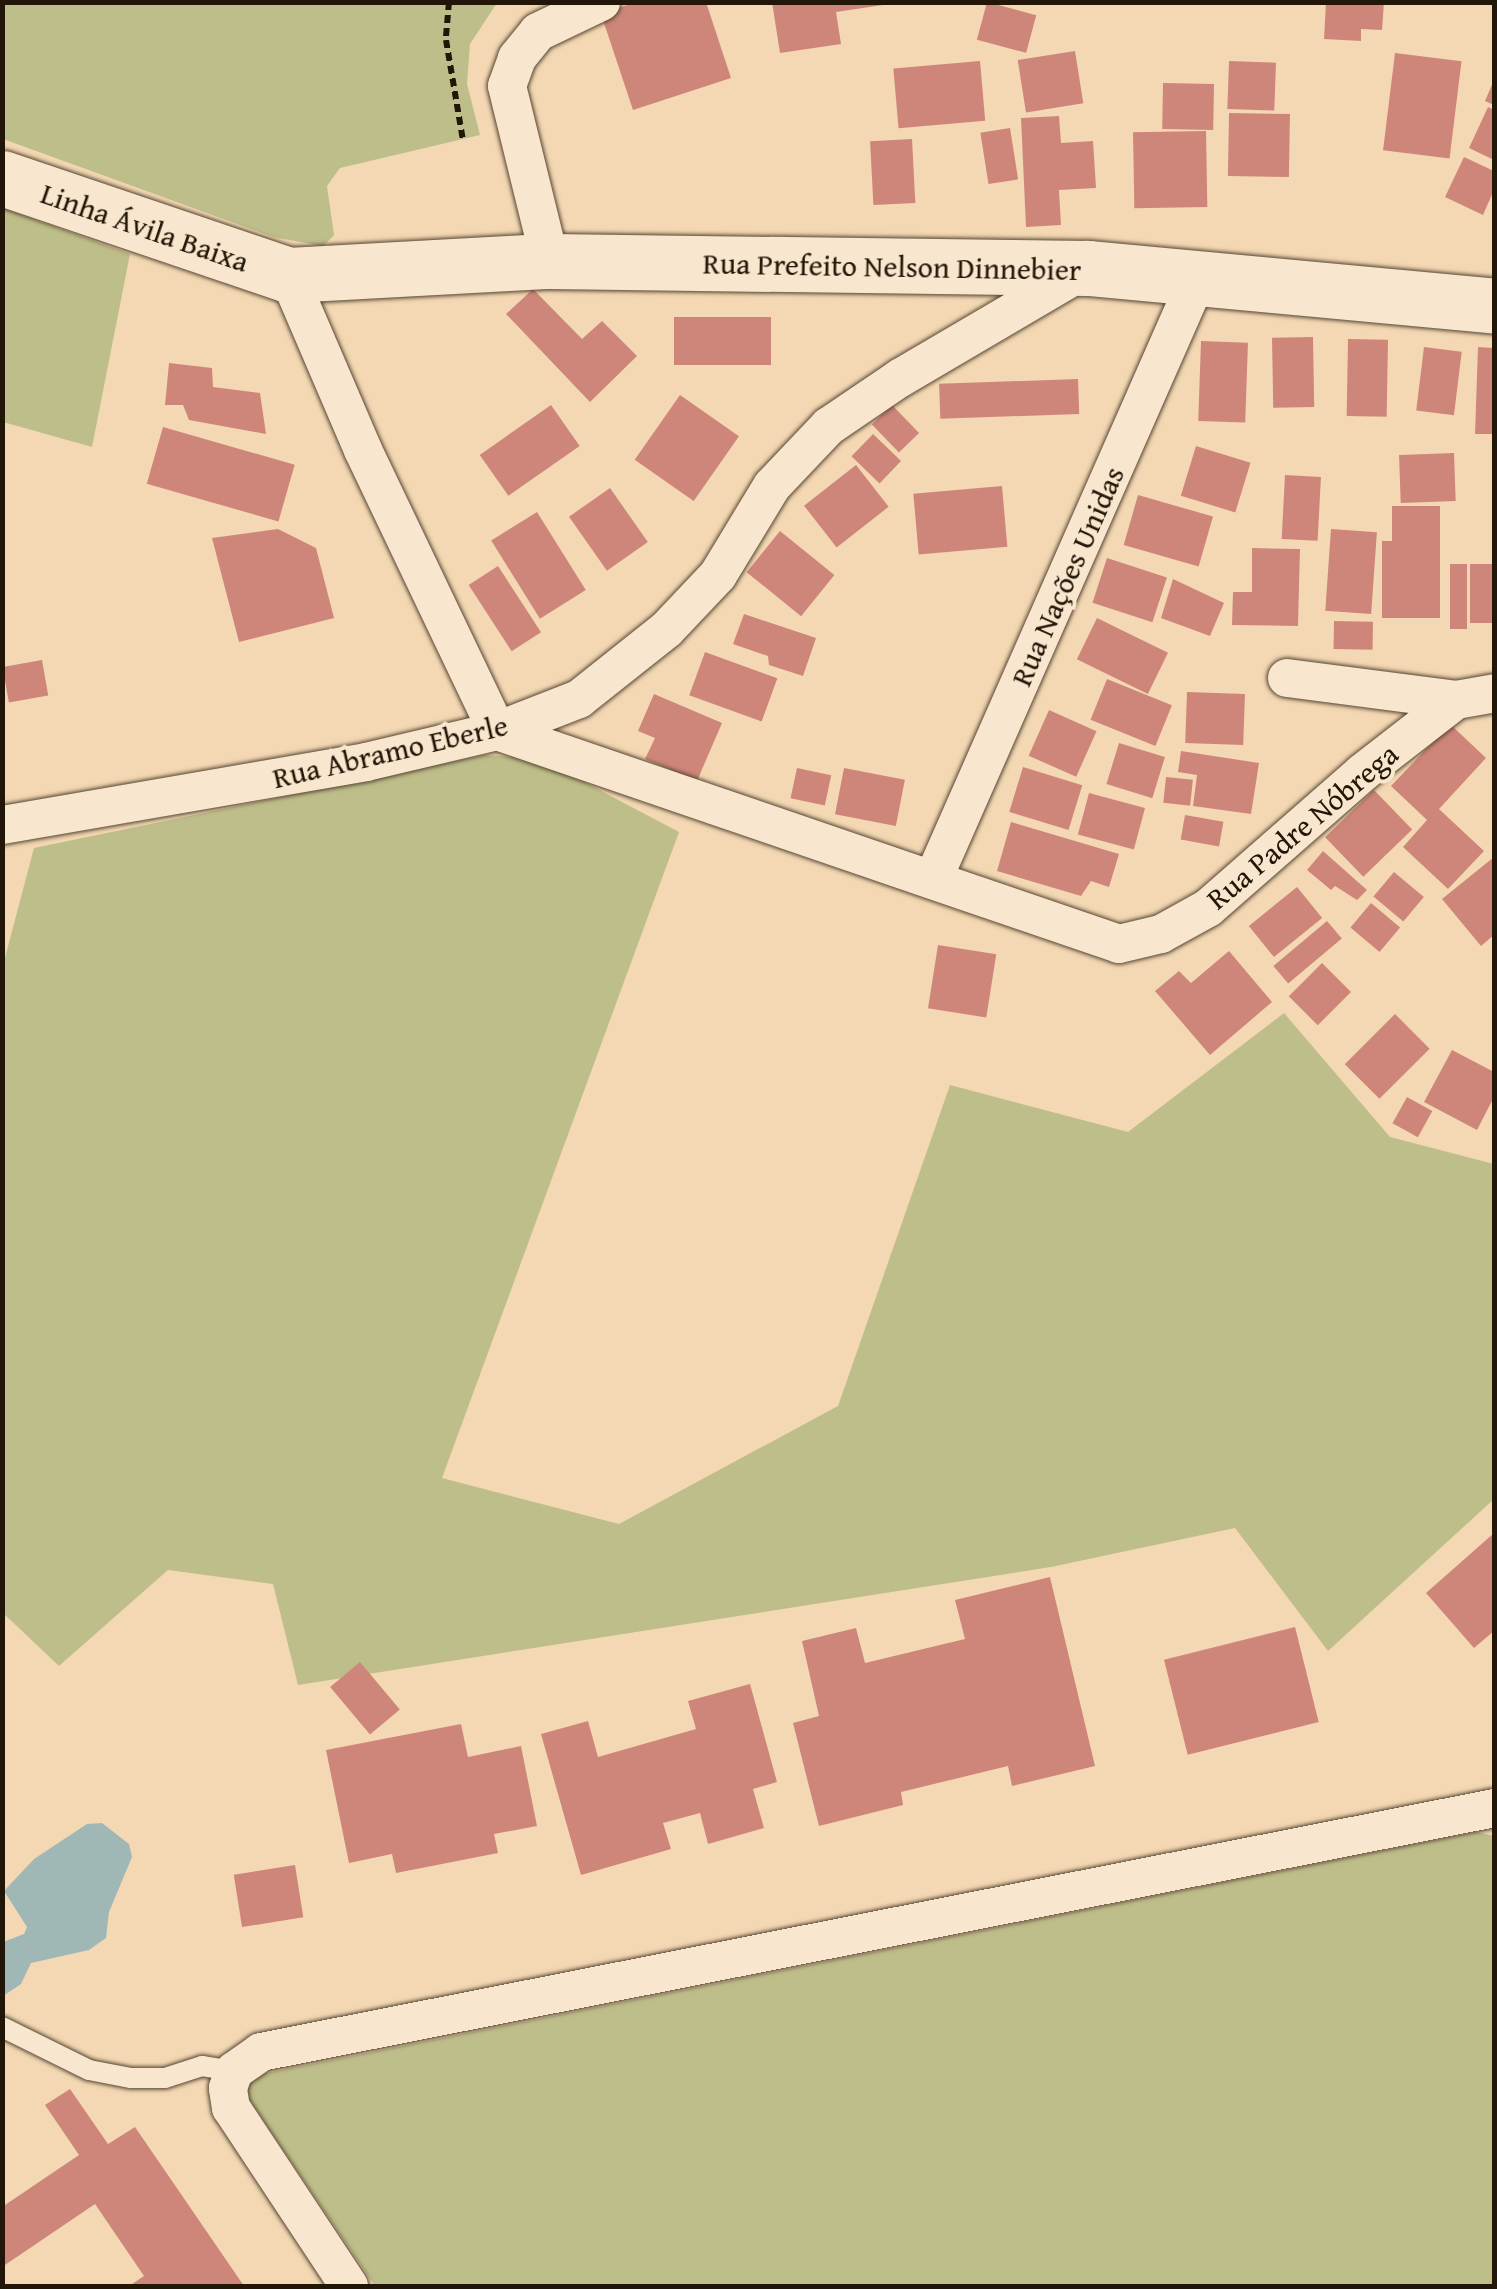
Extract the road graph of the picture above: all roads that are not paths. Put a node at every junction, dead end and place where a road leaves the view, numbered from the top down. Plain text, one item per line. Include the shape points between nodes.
1 (601, 2) edge
2 (2, 178) edge
3 (550, 261) junction
4 (1088, 268) junction
5 (288, 275) junction
6 (1199, 276) junction
7 (1494, 306) edge
8 (1287, 678) dead end
9 (1494, 693) edge
10 (1456, 700) junction
11 (497, 731) junction
12 (2, 825) edge
13 (934, 877) junction
14 (1494, 1808) edge
15 (2, 2028) edge
16 (234, 2072) junction
17 (350, 2286) edge

1 - 3 street via 538,32 517,58 507,86
2 - 5 street, Linha Ávila Baixa
3 - 4 street, Rua Prefeito Nelson Dinnebier
3 - 5 street, Rua Prefeito Nelson Dinnebier
4 - 6 street, Rua Prefeito Nelson Dinnebier
4 - 11 street, Rua Abramo Eberle via 829,426 772,486 718,575 667,629 579,698
5 - 11 street
6 - 7 street, Rua Prefeito Nelson Dinnebier
6 - 13 street, Rua Nações Unidas
8 - 10 street
9 - 10 street, Rua Padre Nóbrega
10 - 13 street, Rua Padre Nóbrega via 1208,908 1162,934 1119,944
11 - 12 street, Rua Abramo Eberle via 366,762
11 - 13 street, Rua Padre Nóbrega
14 - 16 street via 261,2052
15 - 16 lane via 89,2070 131,2078 165,2078 202,2066
16 - 17 street via 231,2108

